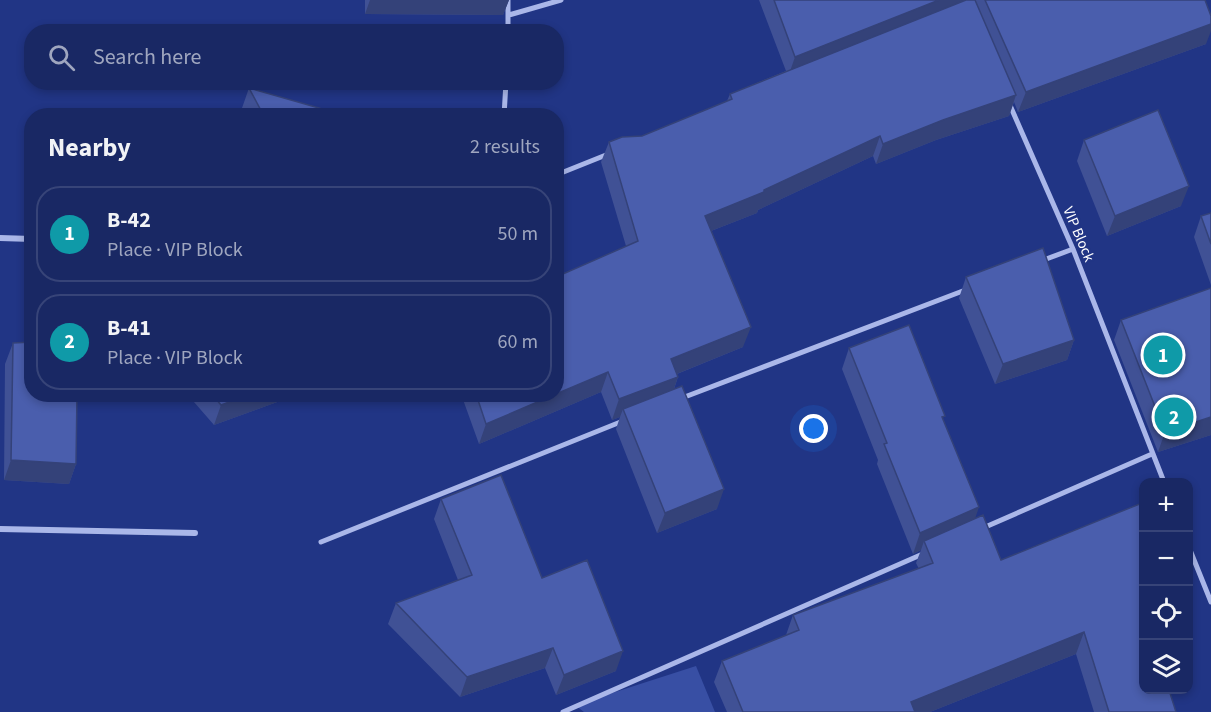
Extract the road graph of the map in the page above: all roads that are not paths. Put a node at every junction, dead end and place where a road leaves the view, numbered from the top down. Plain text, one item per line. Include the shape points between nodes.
1 (508, 0) edge
2 (561, 0) edge
3 (509, 15) junction
4 (508, 24) edge
5 (506, 90) edge
6 (1006, 97) edge
7 (504, 108) edge
8 (622, 148) edge
9 (564, 172) edge
10 (0, 238) edge
11 (24, 239) edge
12 (1073, 249) junction
13 (1040, 261) edge
14 (974, 287) edge
15 (676, 400) edge
16 (632, 417) edge
17 (1152, 454) junction
18 (1162, 478) edge
19 (0, 528) edge
20 (978, 530) edge
21 (195, 533) dead end
22 (321, 542) dead end
23 (934, 549) edge
24 (1193, 557) edge
25 (1211, 602) edge
26 (563, 712) edge

1 - 3 street
2 - 3 street
3 - 4 street
5 - 7 street
6 - 12 street, VIP Block
8 - 9 street
10 - 11 street
12 - 13 street
12 - 17 street, VIP Block
14 - 15 street
16 - 22 street
17 - 18 street, VIP Block
17 - 20 street
19 - 21 street
23 - 26 street
24 - 25 street

